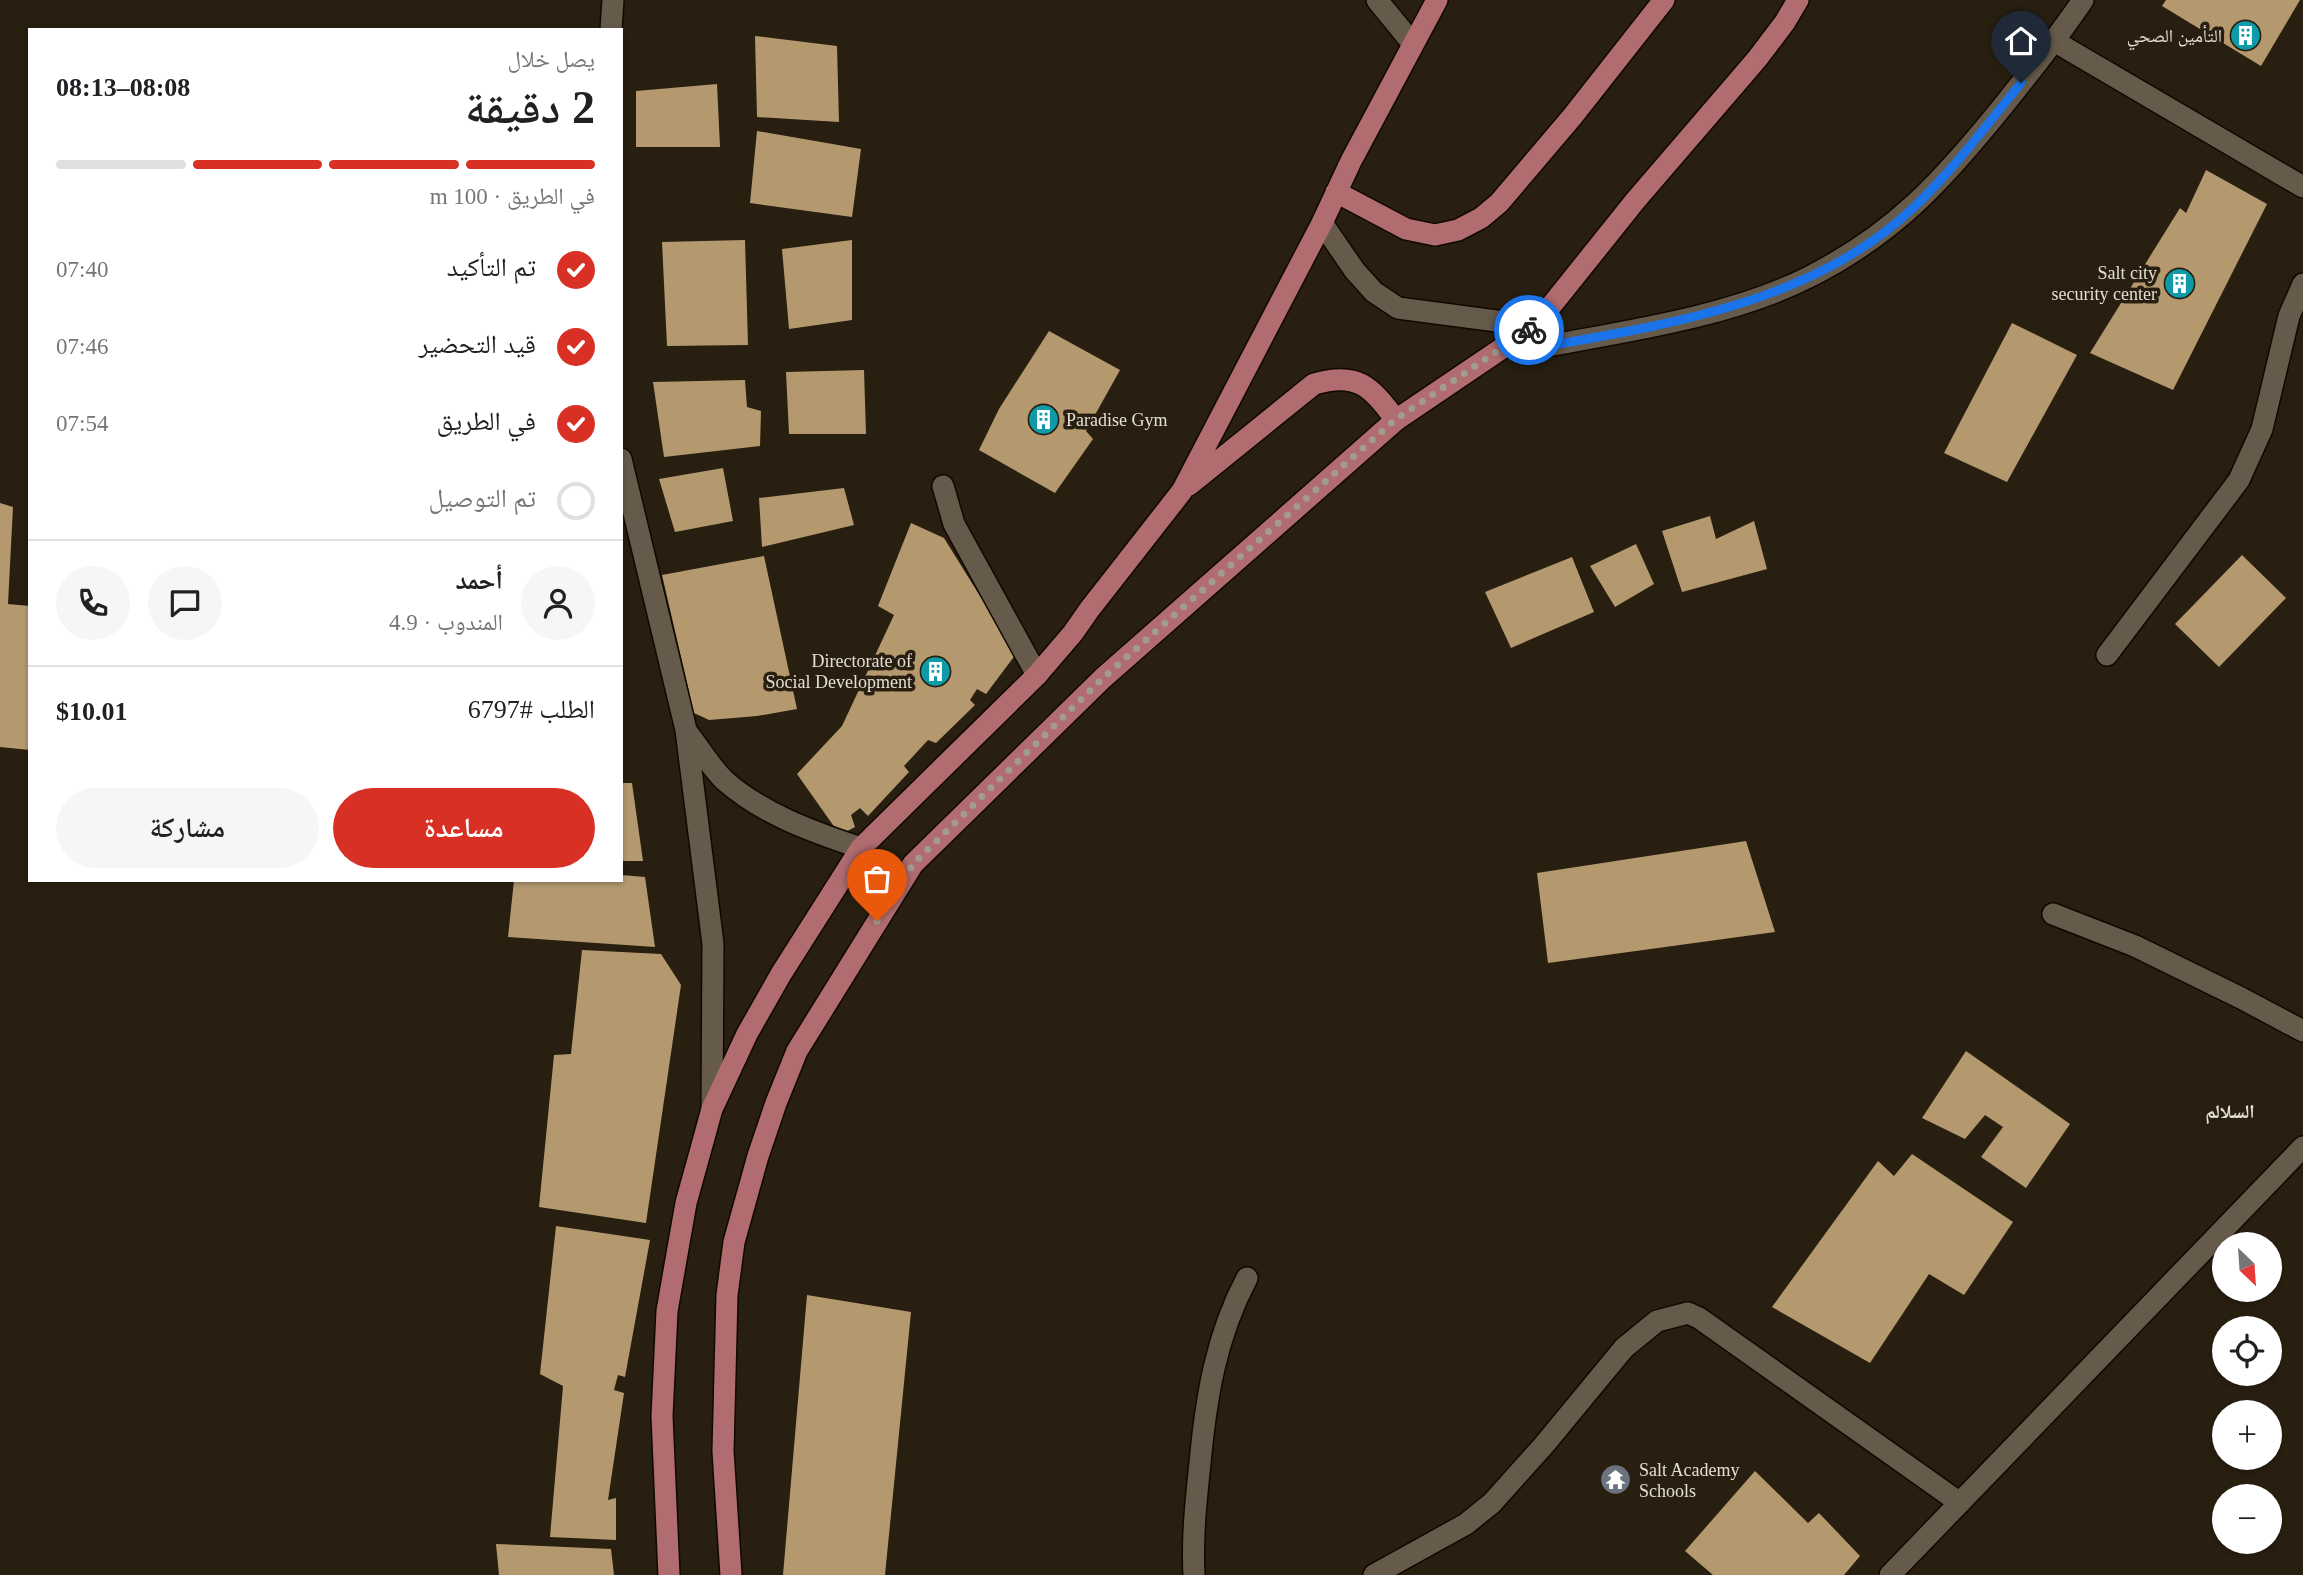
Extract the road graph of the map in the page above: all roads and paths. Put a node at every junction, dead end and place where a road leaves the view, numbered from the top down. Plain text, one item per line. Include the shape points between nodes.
1 (613, 0) edge
2 (1377, 0) edge
3 (1437, 0) edge
4 (1664, 0) edge
5 (1798, 0) edge
6 (2083, 0) edge
7 (611, 28) edge
8 (2054, 41) junction
9 (1413, 44) junction
10 (2303, 187) edge
11 (1336, 192) junction
12 (1322, 223) junction
13 (2303, 284) edge
14 (1535, 326) junction
15 (1396, 419) junction
16 (623, 467) edge
17 (943, 486) dead end
18 (1182, 491) junction
19 (2107, 655) dead end
20 (1037, 675) junction
21 (686, 730) junction
22 (861, 848) junction
23 (2053, 914) dead end
24 (2303, 1031) edge
25 (712, 1109) junction
26 (2303, 1147) edge
27 (1247, 1278) dead end
28 (1960, 1503) junction
29 (669, 1575) edge
30 (731, 1575) edge
31 (1194, 1575) edge
32 (1374, 1575) edge
33 (1890, 1575) edge

1 - 7 street
2 - 9 street
3 - 9 main road
4 - 11 main road via 1564,127 1481,218 1435,235 1406,229
5 - 14 main road via 1757,59
6 - 8 street
8 - 10 street
8 - 14 street via 1954,166 1911,210 1861,248 1808,278 1685,319 1553,345
9 - 11 main road
11 - 12 main road
12 - 14 street via 1361,278 1398,308
12 - 18 main road
13 - 19 street via 2290,316 2262,429 2239,480
14 - 15 main road
15 - 18 main road via 1368,387 1352,379 1314,384
15 - 30 main road via 1103,678 913,864 797,1051 758,1156 734,1242 727,1294 723,1451
16 - 21 street
17 - 20 street via 954,524
18 - 20 main road
20 - 22 main road
21 - 22 street via 722,777 744,796 805,829
21 - 25 street via 713,944
22 - 25 main road via 753,1022
23 - 24 street via 2135,946
25 - 29 main road via 686,1203 667,1311 662,1416
26 - 28 street
27 - 31 street via 1218,1347 1205,1415 1192,1534
28 - 32 street via 1688,1313 1657,1321 1624,1348 1492,1503 1466,1524
28 - 33 street

